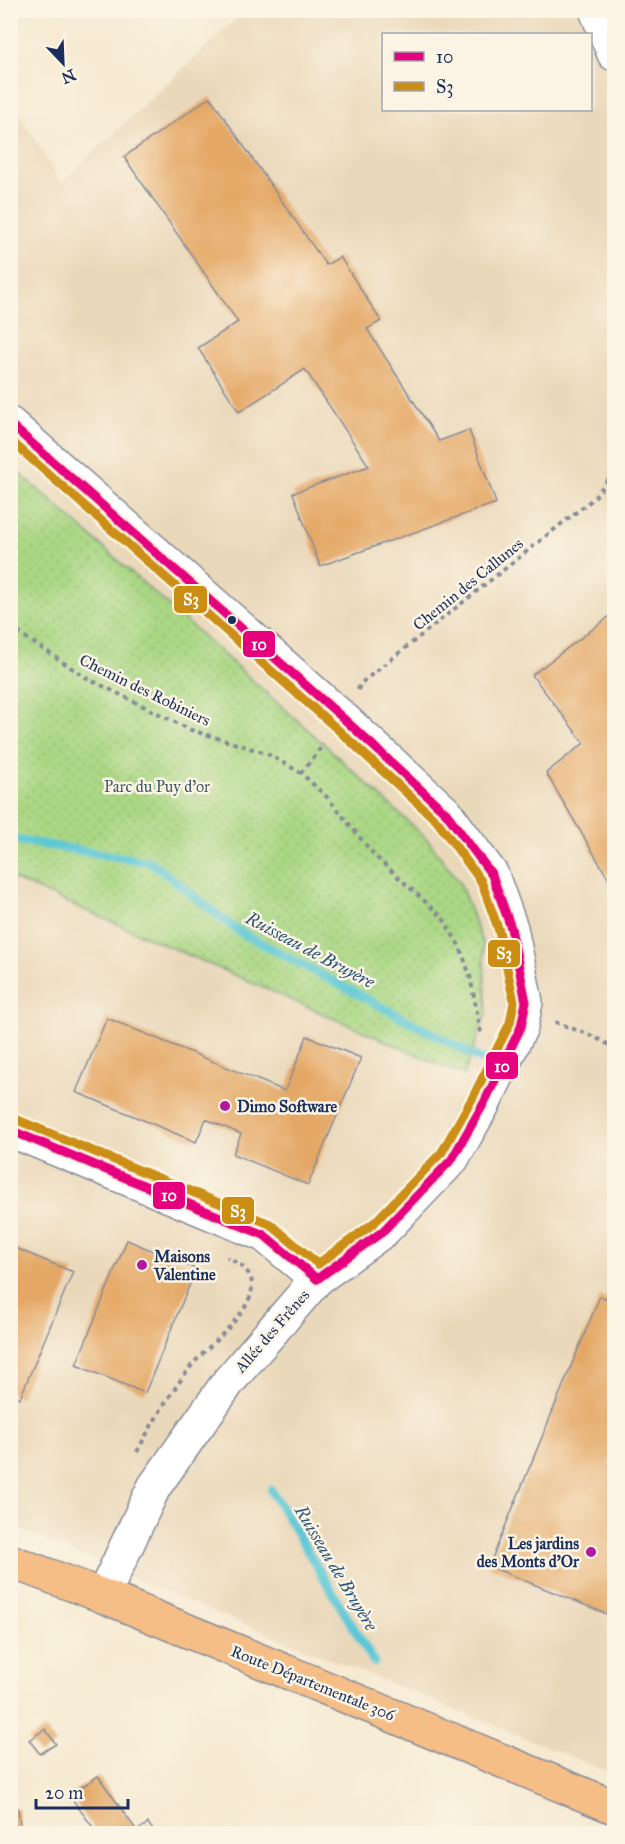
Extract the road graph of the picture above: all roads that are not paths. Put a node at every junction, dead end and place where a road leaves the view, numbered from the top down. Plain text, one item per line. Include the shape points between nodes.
1 (596, 10) edge
2 (615, 54) edge
3 (10, 424) edge
4 (10, 1130) edge
5 (317, 1280) junction
6 (10, 1561) edge
7 (103, 1596) junction
8 (615, 1806) edge

1 - 2 street
3 - 5 street, Allée des Frênes via 446,813 492,875 511,928 526,1002 521,1028 453,1159 382,1232
4 - 5 street via 264,1234
5 - 7 street, Allée des Frênes via 229,1381 154,1487
6 - 7 main road, Route Départementale 306
7 - 8 main road, Route Départementale 306

